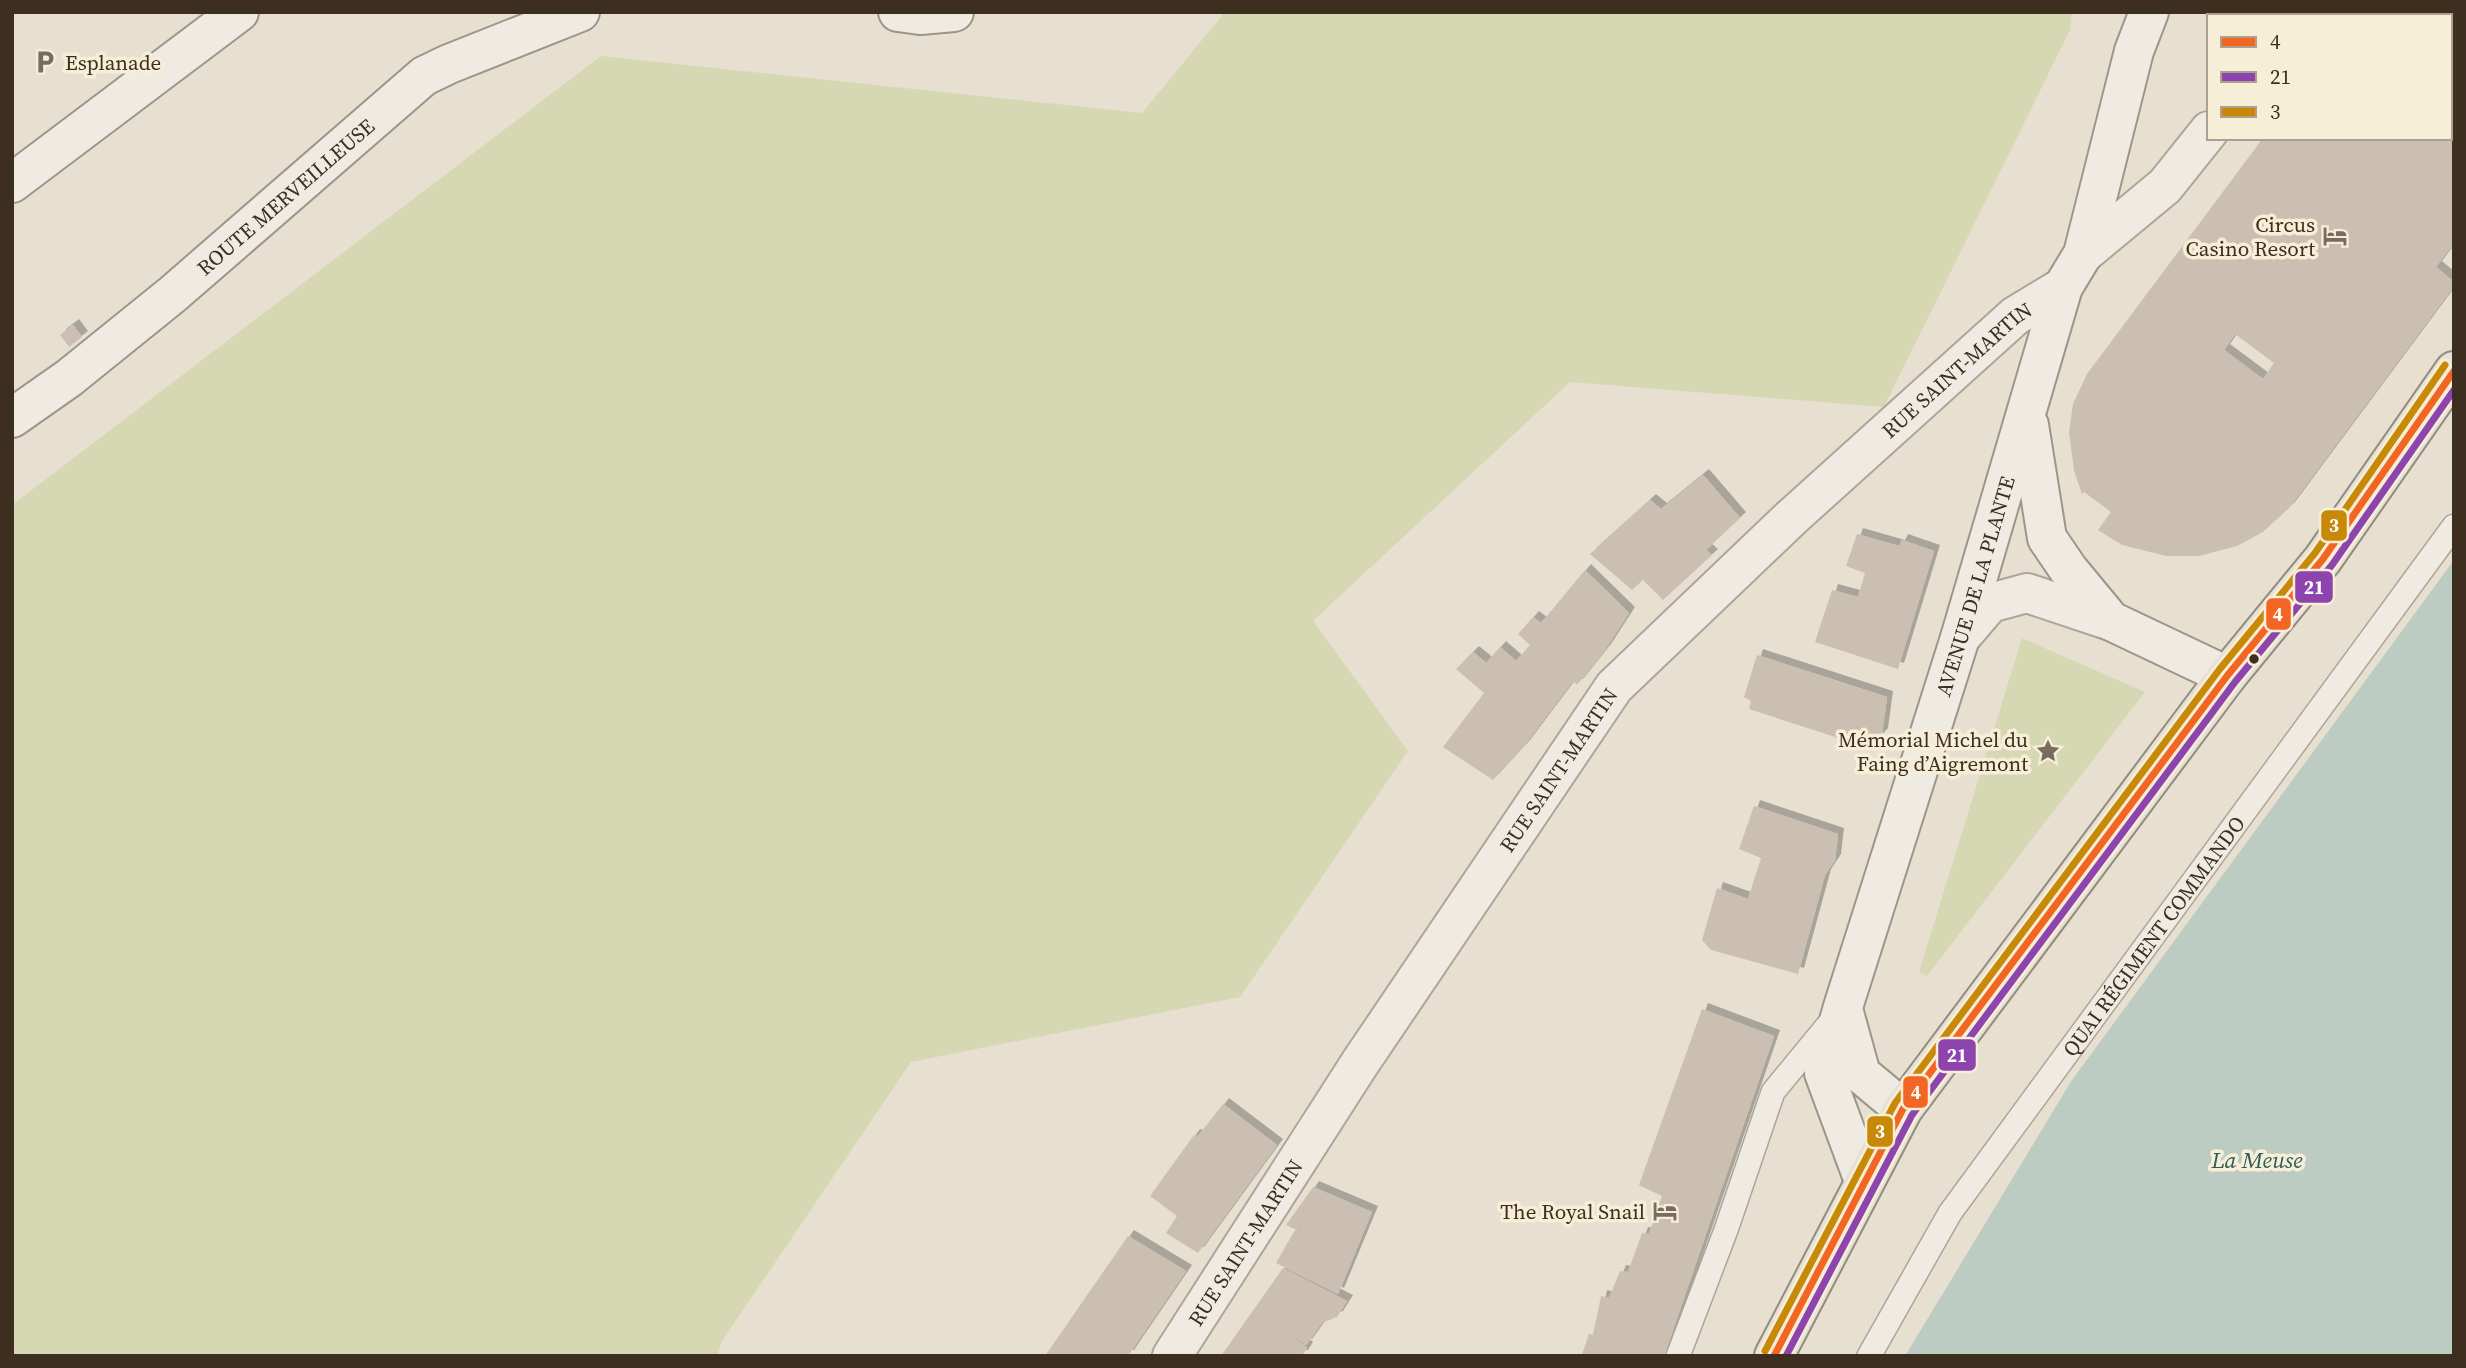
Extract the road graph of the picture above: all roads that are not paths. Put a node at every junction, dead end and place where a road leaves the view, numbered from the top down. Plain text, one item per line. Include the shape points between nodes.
1 (239, 12) edge
2 (580, 12) edge
3 (898, 12) edge
4 (954, 12) edge
5 (2149, 12) edge
6 (2207, 134) edge
7 (12, 183) edge
8 (2083, 254) junction
9 (2063, 288) junction
10 (2454, 371) edge
11 (2027, 414) junction
12 (12, 418) edge
13 (2454, 526) edge
14 (2111, 621) junction
15 (1960, 638) junction
16 (2227, 676) junction
17 (1843, 1007) junction
18 (1903, 1108) junction
19 (1864, 1181) junction
20 (1172, 1356) edge
21 (1678, 1356) edge
22 (1774, 1356) edge
23 (1869, 1356) edge

1 - 7 main road
2 - 12 main road, ROUTE MERVEILLEUSE via 424,76 173,294
3 - 4 main road
5 - 8 main road via 2134,51
6 - 8 main road, AVENUE DE LA PLANTE via 2165,186
8 - 9 main road, AVENUE DE LA PLANTE
9 - 11 main road, AVENUE DE LA PLANTE
9 - 20 main road, RUE SAINT-MARTIN via 2015,316 1791,518 1614,687 1360,1063
10 - 16 main road via 2323,559
11 - 14 main road via 2047,538
11 - 15 main road, AVENUE DE LA PLANTE
13 - 23 lane, QUAI RÉGIMENT COMMANDO via 1951,1213
14 - 15 main road via 2027,593 1990,603
14 - 16 main road
15 - 17 main road, AVENUE DE LA PLANTE
16 - 18 main road
17 - 18 main road via 1861,1074
17 - 19 main road, AVENUE DE LA PLANTE via 1824,1073
17 - 21 lane via 1773,1092
18 - 19 main road
19 - 22 main road

